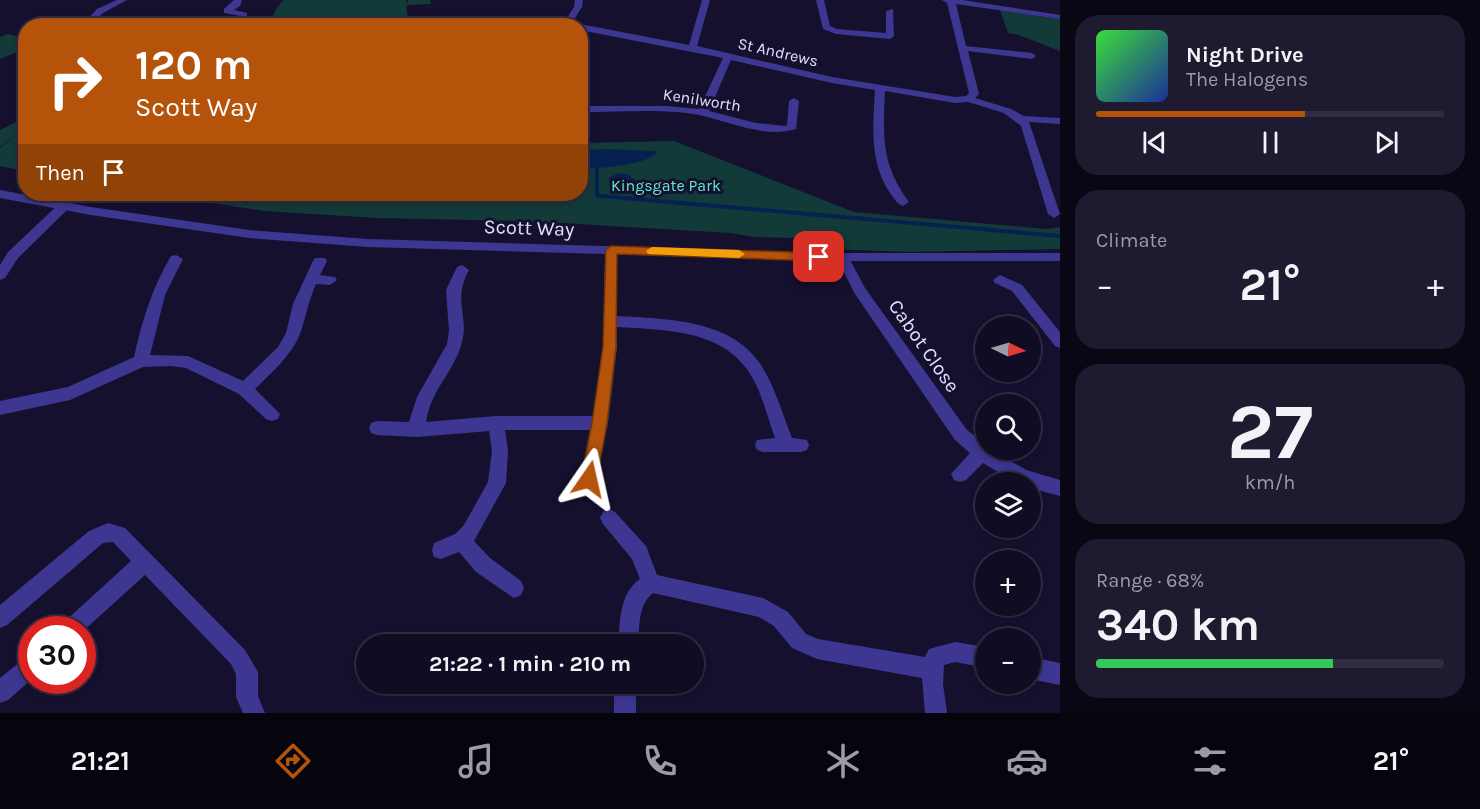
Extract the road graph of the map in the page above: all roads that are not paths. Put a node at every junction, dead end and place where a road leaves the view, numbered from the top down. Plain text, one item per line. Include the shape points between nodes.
1 (123, 0) edge
2 (238, 0) edge
3 (579, 0) edge
4 (706, 0) edge
5 (820, 0) edge
6 (949, 0) edge
7 (991, 3) edge
8 (890, 11) dead end
9 (244, 15) dead end
10 (1060, 17) edge
11 (93, 18) edge
12 (572, 18) edge
13 (588, 28) edge
14 (692, 48) junction
15 (963, 48) junction
16 (728, 56) junction
17 (1032, 56) dead end
18 (880, 88) junction
19 (969, 99) junction
20 (794, 101) dead end
21 (588, 109) edge
22 (703, 112) junction
23 (1022, 119) junction
24 (1060, 122) edge
25 (0, 194) edge
26 (18, 197) edge
27 (37, 201) edge
28 (903, 202) dead end
29 (64, 206) junction
30 (1054, 214) dead end
31 (611, 250) junction
32 (6, 255) edge
33 (842, 257) junction
34 (1060, 257) edge
35 (176, 260) dead end
36 (320, 261) dead end
37 (462, 270) dead end
38 (0, 274) edge
39 (311, 279) junction
40 (330, 280) dead end
41 (1000, 280) dead end
42 (610, 321) junction
43 (1060, 342) edge
44 (141, 362) junction
45 (245, 388) junction
46 (0, 408) edge
47 (272, 414) dead end
48 (496, 423) junction
49 (600, 423) junction
50 (377, 428) dead end
51 (417, 430) junction
52 (764, 445) dead end
53 (975, 448) edge
54 (975, 459) edge
55 (993, 460) edge
56 (960, 474) dead end
57 (589, 479) dead end
58 (1060, 488) edge
59 (609, 518) dead end
60 (462, 541) junction
61 (441, 550) dead end
62 (146, 561) junction
63 (651, 583) junction
64 (514, 588) dead end
65 (85, 616) edge
66 (0, 618) edge
67 (629, 634) edge
68 (975, 656) edge
69 (932, 669) junction
70 (1041, 670) edge
71 (1060, 674) edge
72 (18, 677) edge
73 (0, 692) edge
74 (625, 694) edge
75 (254, 713) edge
76 (625, 713) edge
77 (936, 713) edge

1 - 11 street
2 - 9 street via 227,11
3 - 12 street
4 - 14 street
5 - 8 street via 826,27 836,31 890,36
6 - 7 street
6 - 15 street
7 - 10 street
13 - 14 street, St Andrews
14 - 16 street, St Andrews
15 - 17 street
15 - 19 street via 974,94
16 - 18 street, St Andrews
16 - 22 street
18 - 19 street, St Andrews
18 - 28 street via 877,136 882,168
19 - 23 street, St Andrews
20 - 22 street, Kenilworth via 792,127 787,130
21 - 22 street, Kenilworth via 657,107
23 - 24 street, St Andrews
23 - 30 street
25 - 26 street, Scott Way
27 - 29 street, Scott Way
29 - 31 street, Scott Way via 249,234 368,243
29 - 32 street
31 - 33 street, Scott Way
31 - 42 street
32 - 38 street
33 - 34 street, Scott Way
33 - 53 street, Cabot Close via 860,291 936,401
35 - 44 street via 167,273 147,328
36 - 39 street
37 - 51 street via 453,283 455,341 425,392
39 - 40 street
39 - 45 street via 283,351
41 - 43 street via 1017,288
42 - 49 street
42 - 52 street via 704,331 730,343 754,367 793,445
44 - 45 street via 188,362
44 - 46 street via 70,393
45 - 47 street
48 - 49 street
48 - 51 street
48 - 60 street via 500,451 497,483
49 - 57 street
50 - 51 street
54 - 56 street
55 - 58 street, Cabot Close via 1018,475
59 - 63 street via 639,553
60 - 61 street
60 - 64 street via 483,565
62 - 65 street
62 - 66 street via 118,534 108,532 96,537
62 - 75 street via 238,657 247,672 247,697
63 - 67 street via 641,588 632,601
63 - 69 street via 772,612 793,636 817,650
68 - 69 street via 955,652 936,656
69 - 77 street
70 - 71 street
72 - 73 street
74 - 76 street

